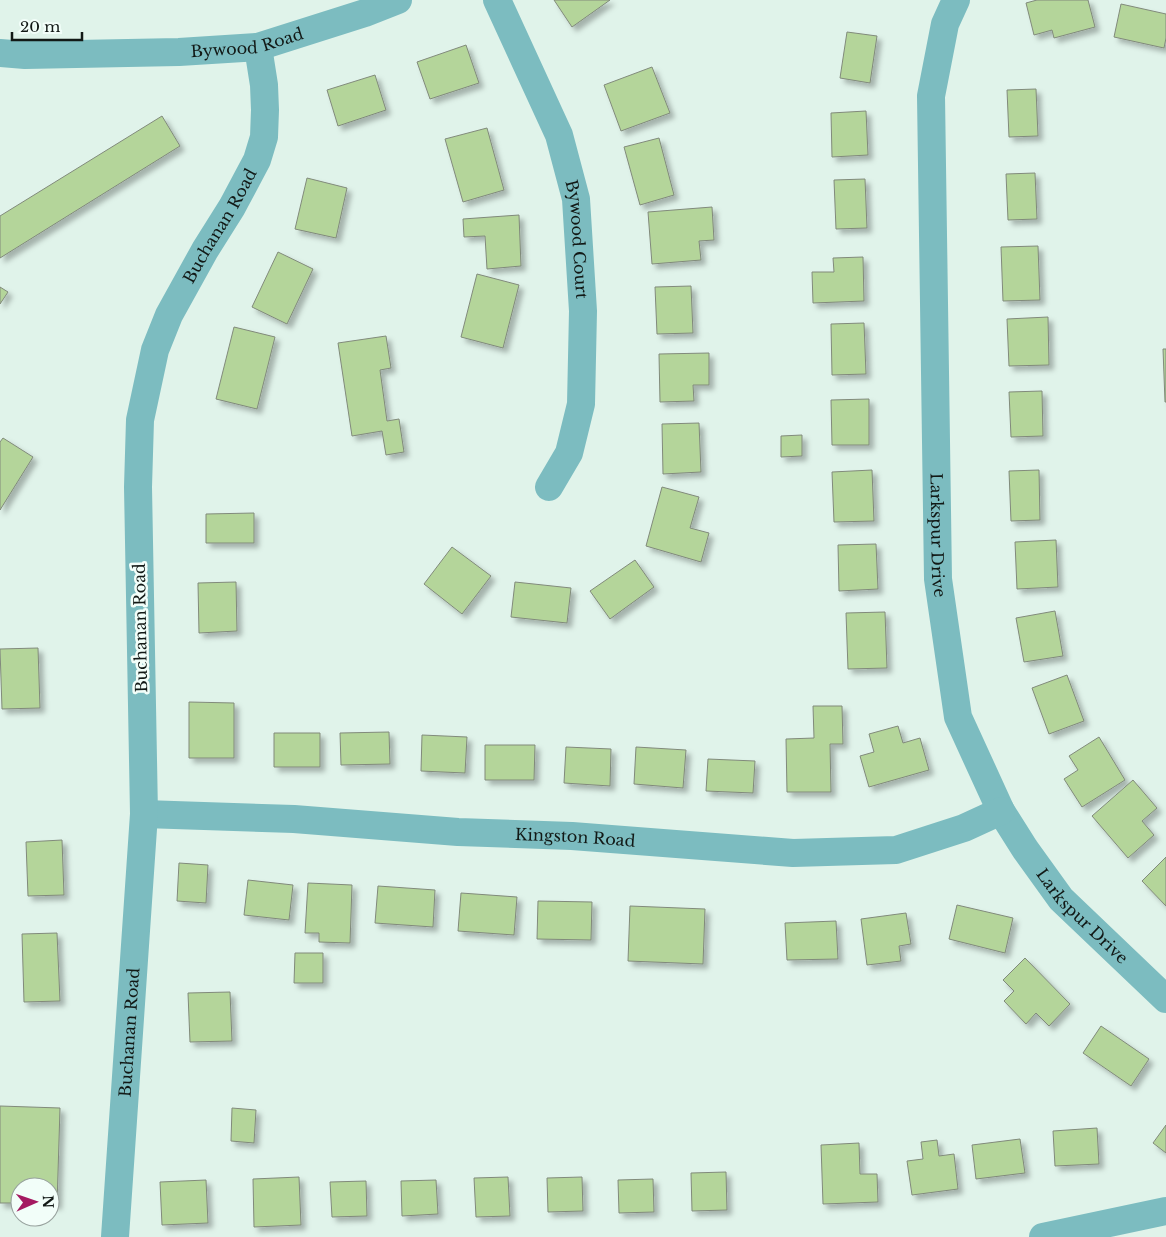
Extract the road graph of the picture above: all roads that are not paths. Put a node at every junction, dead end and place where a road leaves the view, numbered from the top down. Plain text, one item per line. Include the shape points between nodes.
1 (398, 0) edge
2 (497, 0) edge
3 (956, 0) edge
4 (258, 47) junction
5 (0, 53) edge
6 (549, 487) dead end
7 (1001, 811) junction
8 (144, 814) junction
9 (1166, 999) edge
10 (1166, 1211) edge
11 (115, 1237) edge
12 (1043, 1237) edge

1 - 4 street, Bywood Road
2 - 6 street, Bywood Court via 559,135 576,199 583,311 581,404 569,453
3 - 7 street, Larkspur Drive via 945,24 931,96 938,579 958,717
4 - 5 street, Bywood Road via 179,52
4 - 8 street, Buchanan Road via 265,110 264,137 258,160 169,315 155,350 140,420 138,487
7 - 8 street, Kingston Road via 964,828 896,850 793,853 294,819
7 - 9 street, Larkspur Drive via 1061,899
8 - 11 street, Buchanan Road
10 - 12 street

